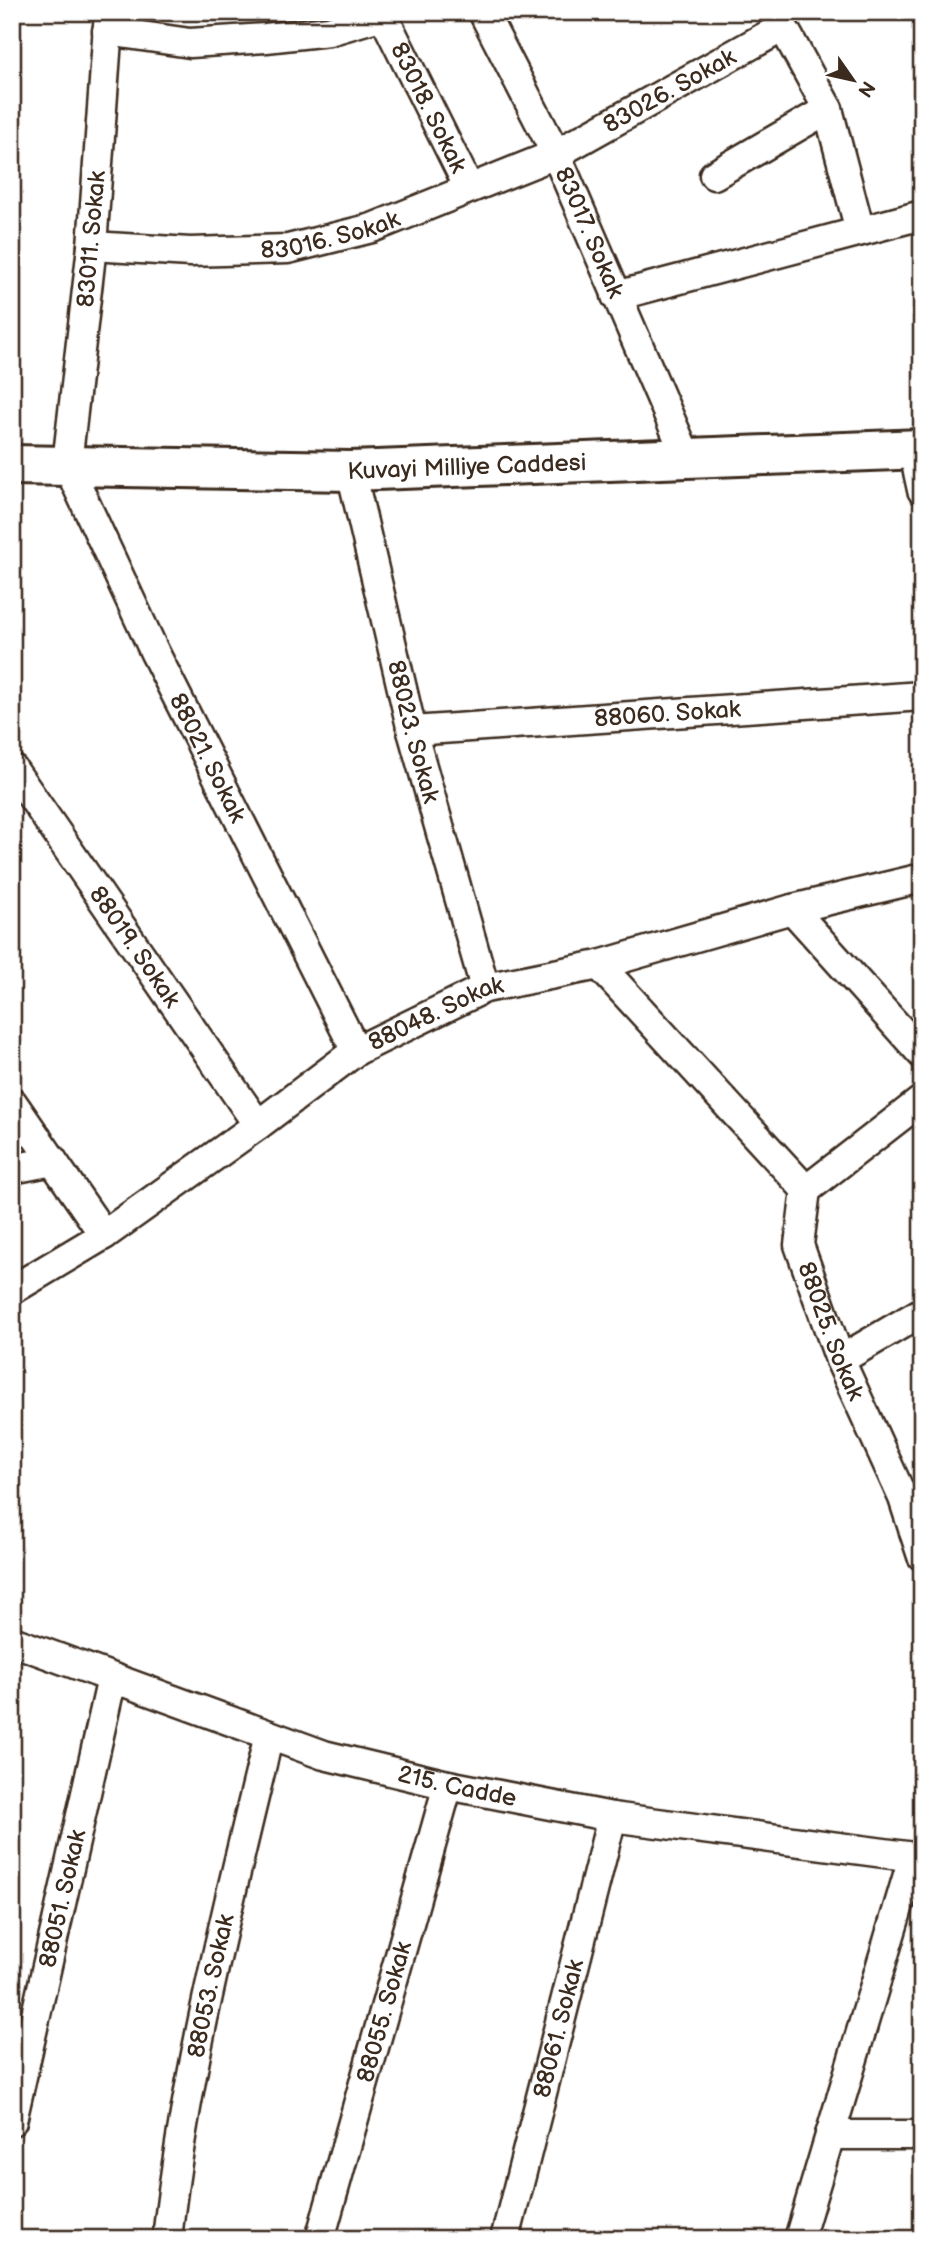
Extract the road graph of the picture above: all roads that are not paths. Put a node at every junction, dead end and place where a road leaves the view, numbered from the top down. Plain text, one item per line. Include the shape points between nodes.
1 (483, 12) edge
2 (779, 20) edge
3 (108, 22) edge
4 (828, 109) junction
5 (556, 154) junction
6 (714, 175) dead end
7 (469, 188) junction
8 (922, 215) edge
9 (860, 232) junction
10 (92, 246) junction
11 (617, 296) junction
12 (918, 449) edge
13 (687, 458) junction
14 (67, 464) junction
15 (12, 465) edge
16 (351, 471) junction
17 (922, 490) edge
18 (922, 696) edge
19 (412, 731) junction
20 (12, 768) edge
21 (922, 878) edge
22 (792, 909) junction
23 (599, 965) junction
24 (485, 988) junction
25 (356, 1051) junction
26 (922, 1054) edge
27 (922, 1100) edge
28 (12, 1102) edge
29 (258, 1125) junction
30 (53, 1161) junction
31 (12, 1169) edge
32 (806, 1190) junction
33 (104, 1236) junction
34 (12, 1290) edge
35 (922, 1312) edge
36 (840, 1360) junction
37 (912, 1493) edge
38 (922, 1556) edge
39 (12, 1641) edge
40 (113, 1678) junction
41 (269, 1735) junction
42 (448, 1786) junction
43 (612, 1818) junction
44 (917, 1858) edge
45 (12, 2121) edge
46 (830, 2135) junction
47 (922, 2135) edge
48 (167, 2239) edge
49 (320, 2239) edge
50 (505, 2239) edge
51 (799, 2239) edge

1 - 5 street, 83017. Sokak
2 - 4 street
2 - 5 street, 83026. Sokak
3 - 7 street, 83018. Sokak via 190,43 329,31 383,15
3 - 10 street, 83011. Sokak
4 - 6 street
4 - 9 street
5 - 7 street, 83016. Sokak
5 - 11 street, 83017. Sokak
7 - 10 street, 83016. Sokak via 372,228 288,249 190,252
8 - 9 street
9 - 11 street
10 - 14 street, 83011. Sokak
11 - 13 street, 83017. Sokak
12 - 13 street, Kuvayi Milliye Caddesi
12 - 17 street
13 - 16 street, Kuvayi Milliye Caddesi
14 - 15 street, Kuvayi Milliye Caddesi
14 - 16 street, Kuvayi Milliye Caddesi
14 - 25 street, 88021. Sokak via 155,653
16 - 19 street, 88023. Sokak
18 - 19 street, 88060. Sokak
19 - 24 street, 88023. Sokak
20 - 29 street, 88019. Sokak
21 - 22 street, 88048. Sokak
22 - 23 street, 88048. Sokak
22 - 26 street
23 - 24 street, 88048. Sokak
23 - 32 street
24 - 25 street, 88048. Sokak
25 - 29 street, 88048. Sokak
27 - 32 street
28 - 30 street
29 - 33 street, 88048. Sokak
30 - 31 street
30 - 33 street
32 - 36 street, 88025. Sokak via 799,1245
33 - 34 street, 88048. Sokak
35 - 36 street
36 - 37 street, 88025. Sokak
37 - 38 street, 88025. Sokak
39 - 40 street, 215. Cadde
40 - 41 street, 215. Cadde
40 - 45 street, 88051. Sokak
41 - 42 street, 215. Cadde via 324,1755
41 - 48 street, 88053. Sokak via 206,1994 176,2158
42 - 43 street, 215. Cadde
42 - 49 street, 88055. Sokak
43 - 44 street, 215. Cadde
43 - 50 street, 88061. Sokak
44 - 46 street
46 - 47 street
46 - 51 street

